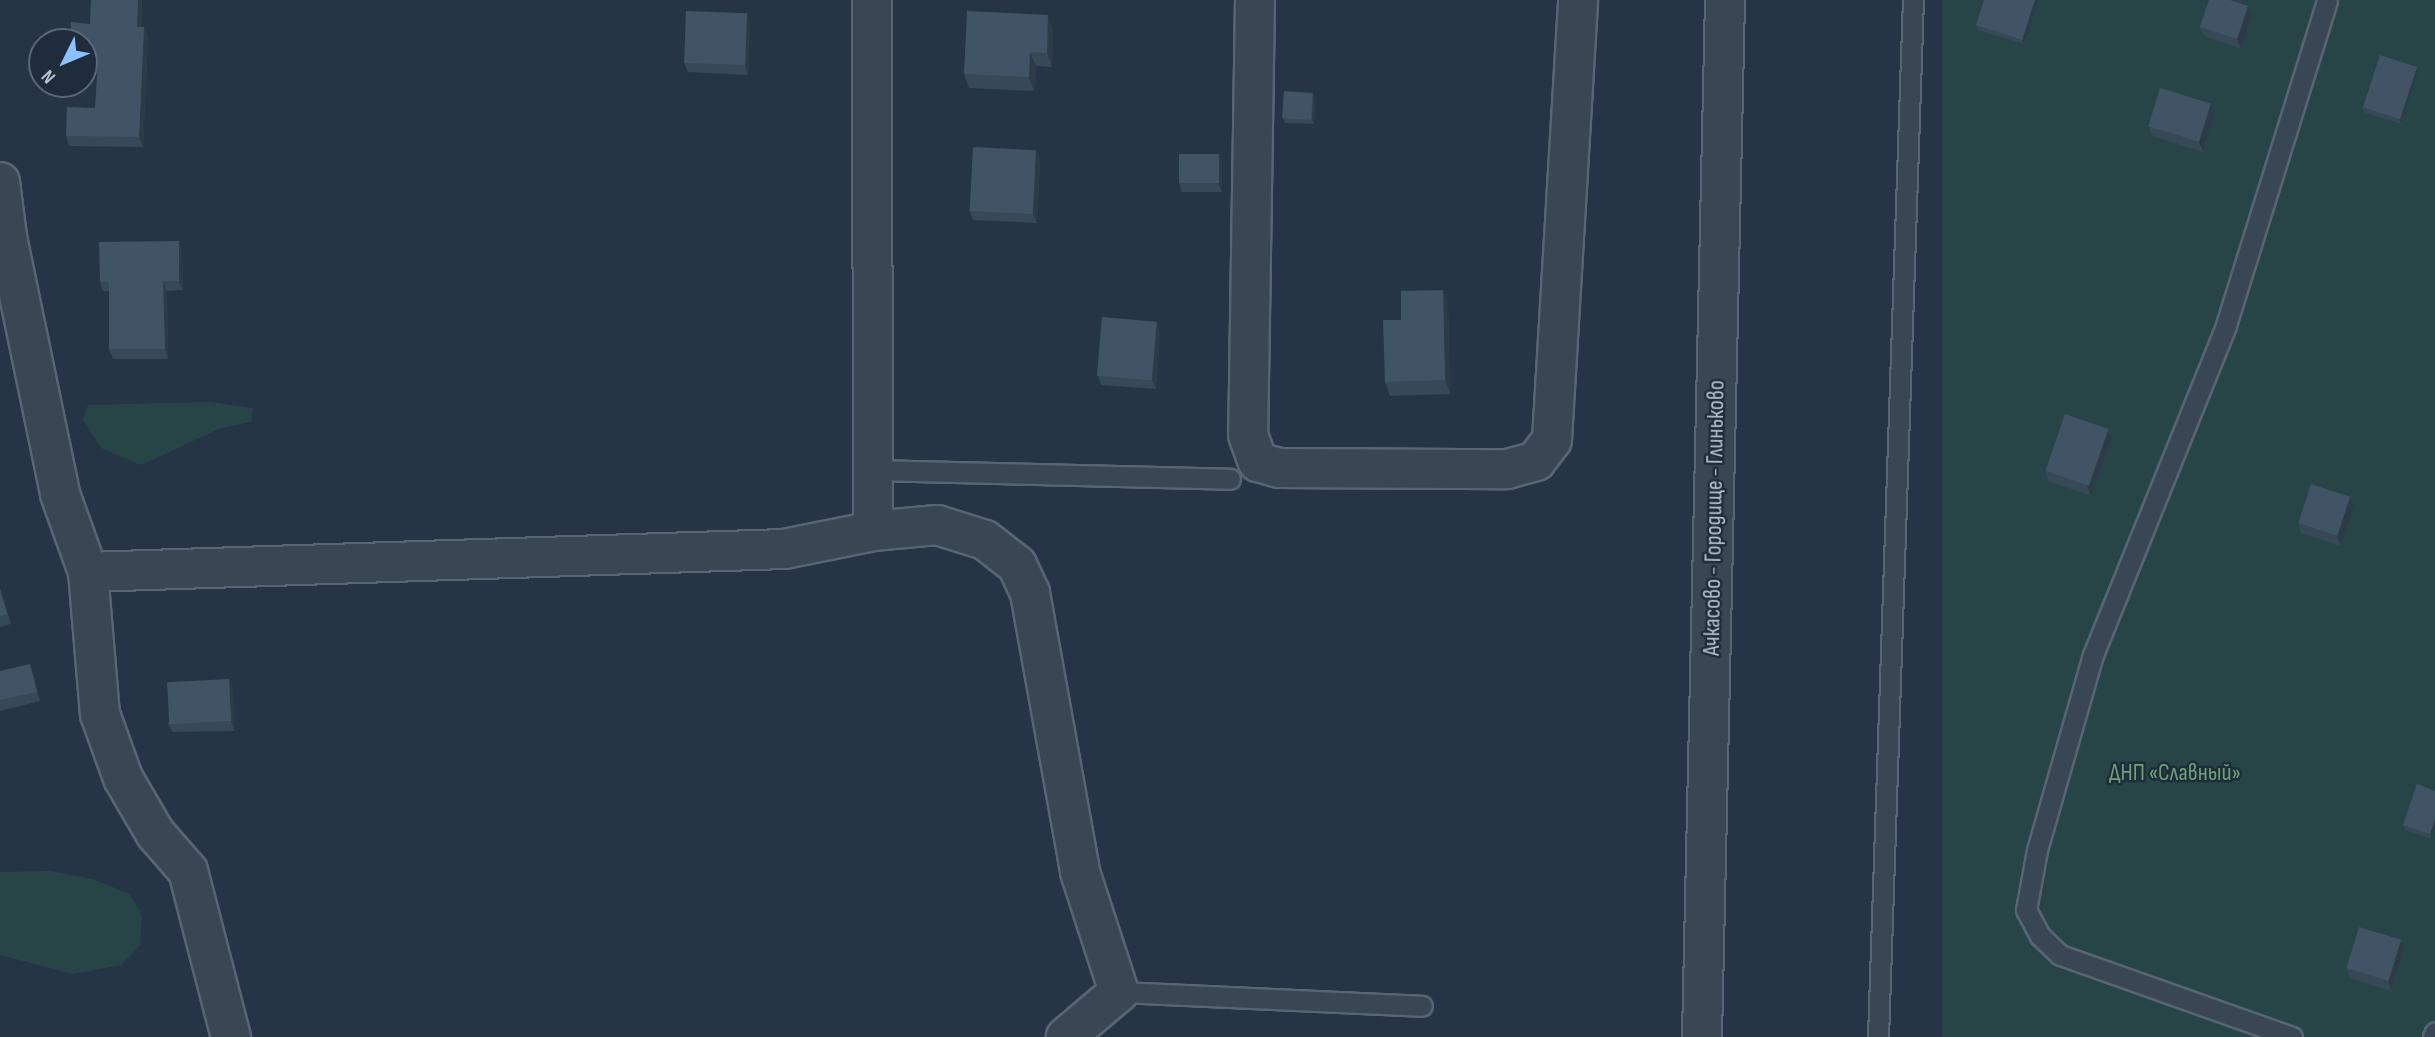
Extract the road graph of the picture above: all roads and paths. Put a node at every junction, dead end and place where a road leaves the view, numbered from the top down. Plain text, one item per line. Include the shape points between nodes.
1 (872, 0) edge
2 (1255, 0) edge
3 (1578, 0) edge
4 (1725, 0) edge
5 (1913, 0) edge
6 (2328, 0) edge
7 (0, 182) edge
8 (873, 470) junction
9 (1230, 480) dead end
10 (873, 531) junction
11 (88, 572) junction
12 (1119, 992) junction
13 (1422, 1006) dead end
14 (231, 1037) edge
15 (1066, 1037) edge
16 (1702, 1037) edge
17 (1878, 1037) edge
18 (2292, 1037) edge

1 - 8 street
2 - 3 street via 1248,435 1258,462 1279,468 1480,469 1507,469 1536,461 1552,440
4 - 16 street, Ачкасово - Городище - Глиньково
5 - 17 lane
6 - 18 lane via 2225,325 2093,655 2037,850 2026,910 2040,936 2060,955
7 - 11 street via 7,237 60,494
8 - 9 lane
8 - 10 street
10 - 11 street via 784,548
10 - 12 street via 937,525 985,540 1017,565 1030,593 1080,872
11 - 14 street via 100,714 123,778 155,834 188,871
12 - 13 lane
12 - 15 street

